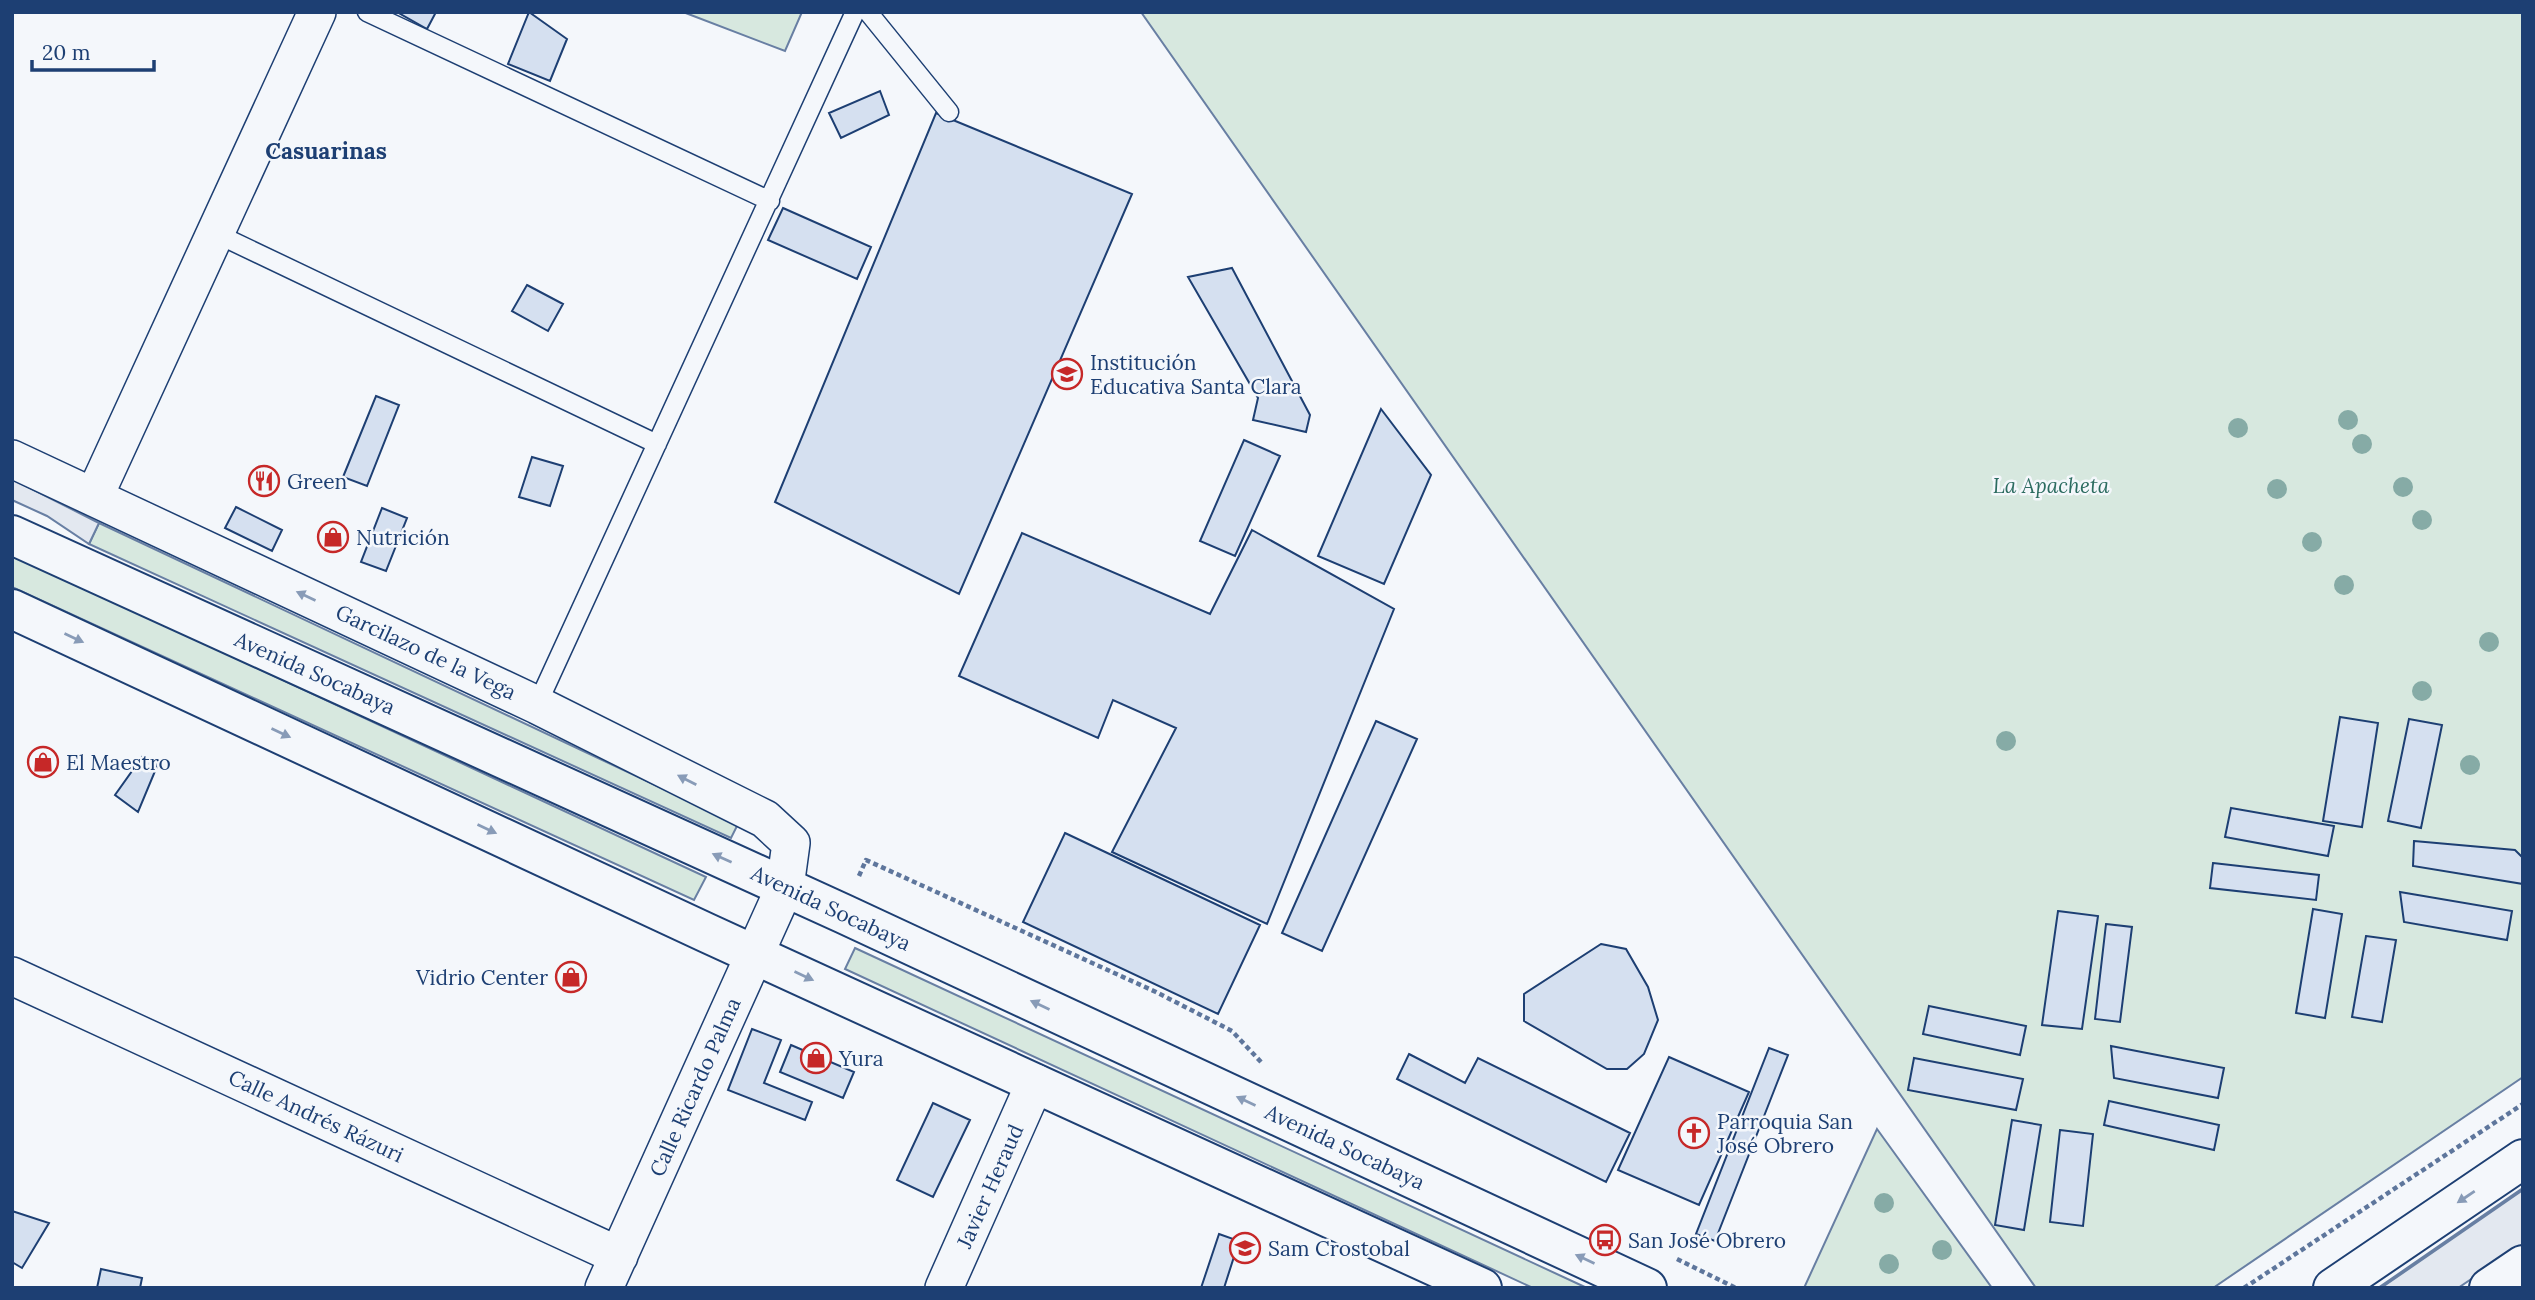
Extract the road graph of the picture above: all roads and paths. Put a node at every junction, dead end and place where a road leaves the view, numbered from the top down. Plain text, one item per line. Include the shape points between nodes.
1 (317, 12) edge
2 (367, 12) edge
3 (855, 12) edge
4 (868, 12) edge
5 (948, 112) dead end
6 (770, 201) junction
7 (215, 233) junction
8 (657, 444) junction
9 (12, 459) edge
10 (94, 497) junction
11 (12, 535) edge
12 (12, 609) edge
13 (537, 705) junction
14 (785, 887) junction
15 (844, 914) junction
16 (756, 953) junction
17 (12, 976) edge
18 (1268, 1068) dead end
19 (1035, 1083) junction
20 (2523, 1104) edge
21 (2523, 1159) edge
22 (1675, 1257) dead end
23 (2523, 1265) edge
24 (612, 1272) edge
25 (944, 1288) edge
26 (1482, 1288) edge
27 (1647, 1288) edge
28 (1735, 1288) edge
29 (2244, 1288) edge
30 (2333, 1288) edge
31 (2489, 1288) edge

1 - 7 street
2 - 6 lane
3 - 6 lane
4 - 5 lane
6 - 8 lane
7 - 8 lane
7 - 10 street
8 - 13 lane
9 - 10 street, Garcilazo de la Vega
13 -> 10 street, Garcilazo de la Vega
14 -> 11 main road, Avenida Socabaya
12 -> 16 main road
14 -> 13 street, Garcilazo de la Vega via 791,843 765,819
14 - 15 main road, Avenida Socabaya
14 - 16 street, Calle Ricardo Palma
15 - 18 path via 866,860 1232,1031
27 -> 15 main road, Avenida Socabaya
16 -> 19 main road
16 - 24 street, Calle Ricardo Palma
17 - 24 street, Calle Andrés Rázuri
19 - 25 street, Javier Heraud
19 - 26 main road
20 - 29 path
21 -> 30 main road
22 - 28 path
23 - 31 main road

